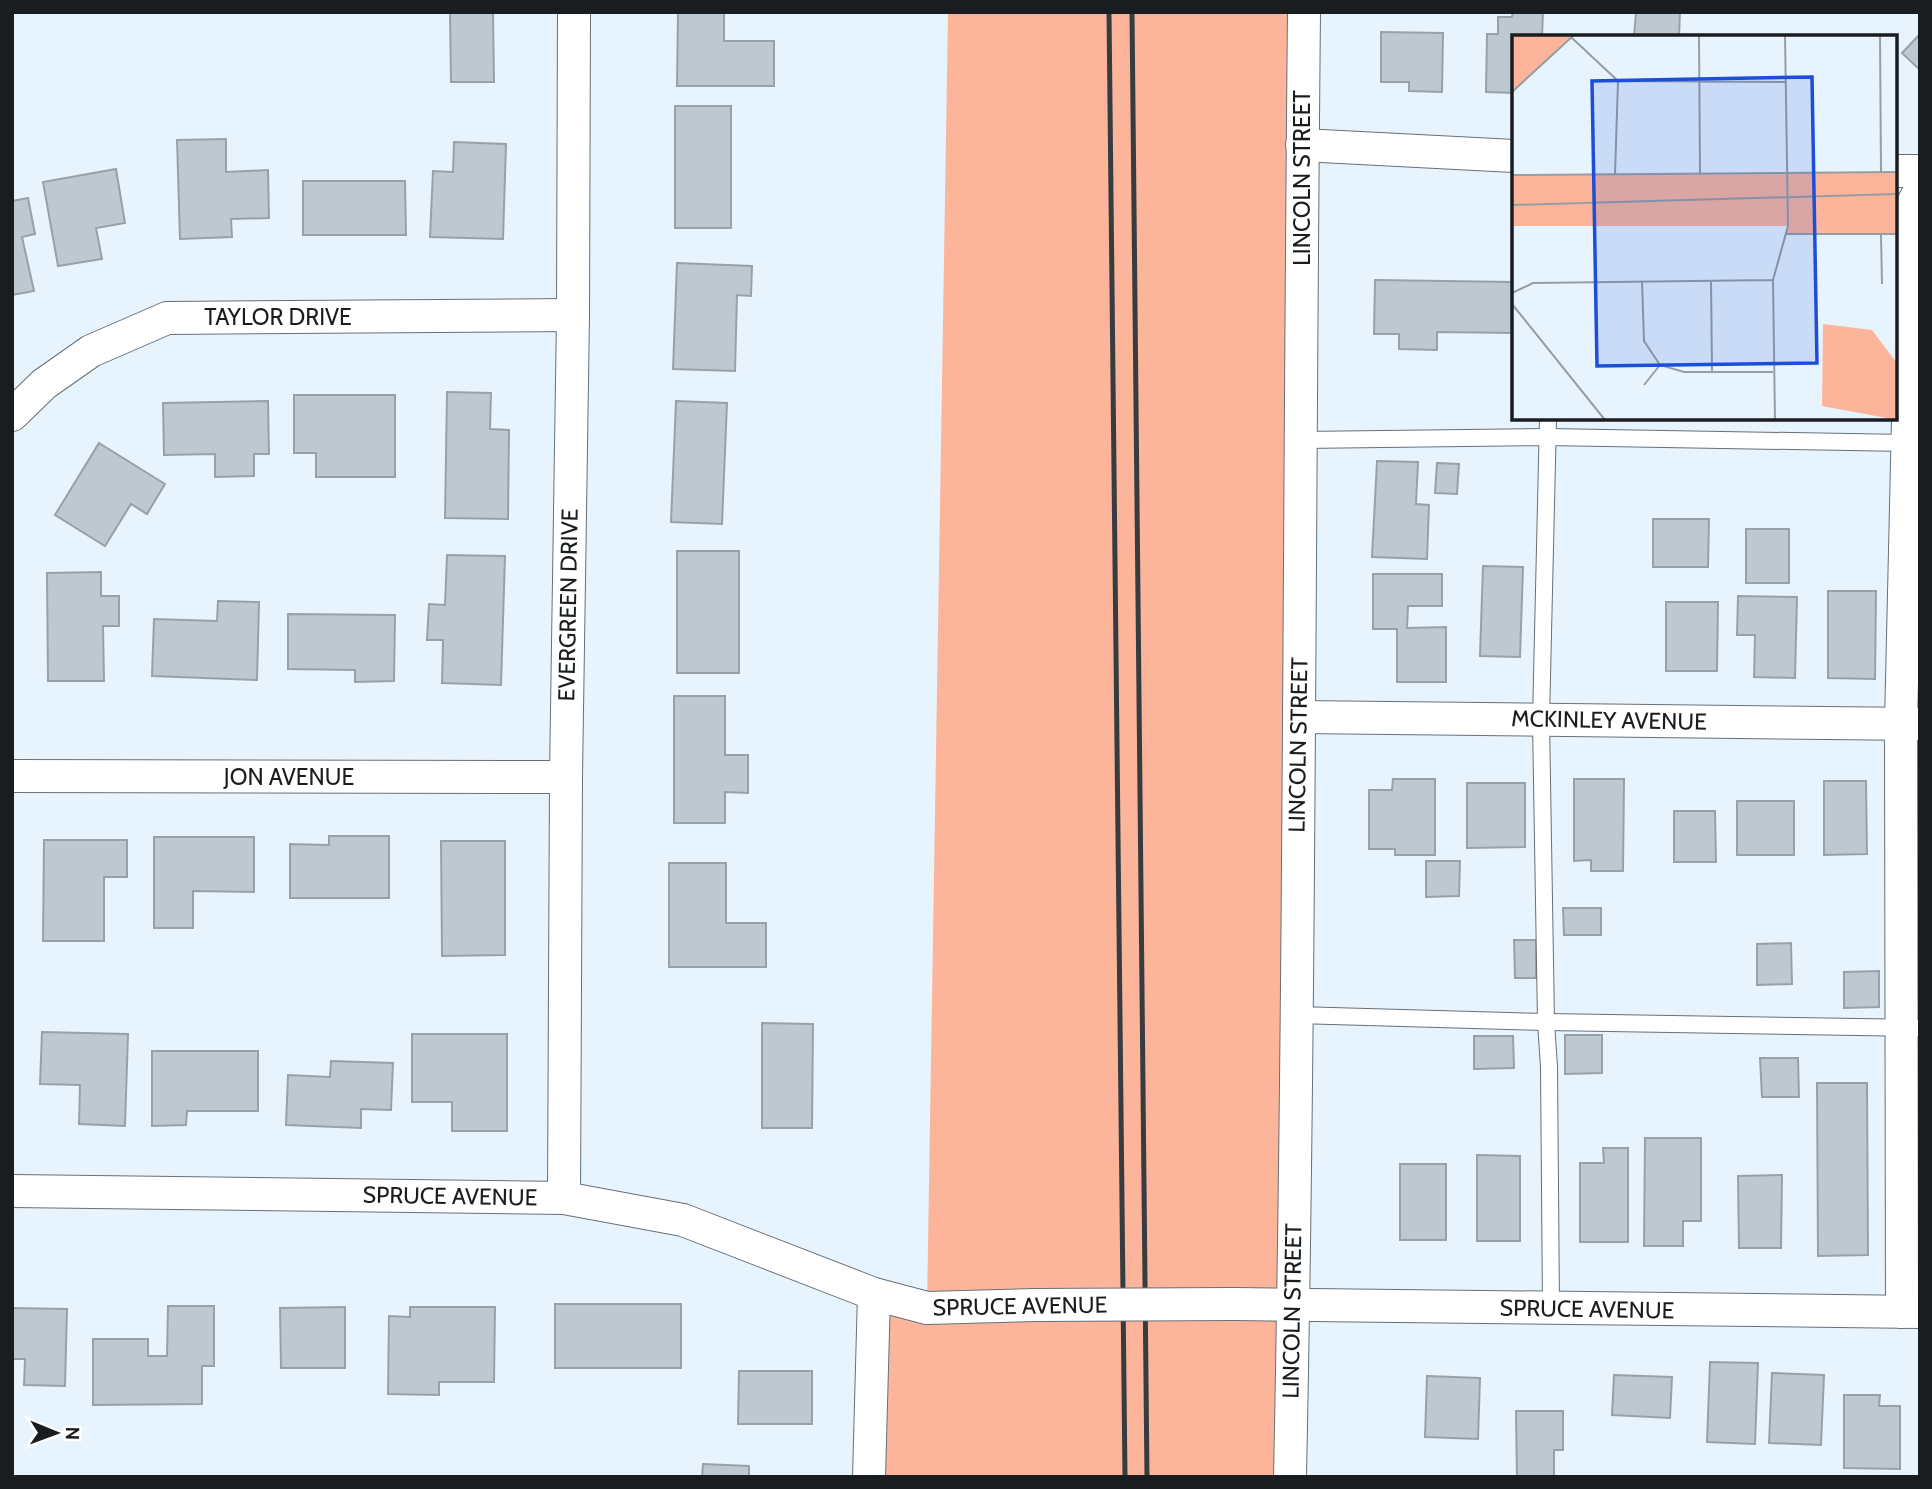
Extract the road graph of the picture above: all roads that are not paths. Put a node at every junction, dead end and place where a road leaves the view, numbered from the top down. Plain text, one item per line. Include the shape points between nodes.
1 (574, 12) edge
2 (1304, 12) edge
3 (1303, 145) junction
4 (1512, 156) edge
5 (1897, 170) edge
6 (1920, 171) edge
7 (1920, 190) edge
8 (573, 315) junction
9 (12, 415) edge
10 (1548, 420) edge
11 (1547, 437) junction
12 (1301, 440) junction
13 (1907, 443) junction
14 (1299, 717) junction
15 (1541, 719) junction
16 (1910, 724) edge
17 (12, 776) edge
18 (566, 777) junction
19 (1296, 1015) junction
20 (1546, 1022) junction
21 (1911, 1028) edge
22 (12, 1191) edge
23 (564, 1198) junction
24 (874, 1294) junction
25 (1293, 1305) junction
26 (1551, 1308) junction
27 (1911, 1312) edge
28 (869, 1477) edge
29 (1290, 1477) edge

1 - 8 street, EVERGREEN DRIVE
2 - 3 street, LINCOLN STREET
3 - 4 street
3 - 12 street, LINCOLN STREET
5 - 6 street
7 - 13 street via 1913,203
8 - 9 street, TAYLOR DRIVE via 167,318 91,351 44,384
8 - 18 street, EVERGREEN DRIVE
10 - 11 lane
11 - 12 lane
11 - 13 lane
11 - 15 lane
12 - 14 street, LINCOLN STREET
13 - 16 street
14 - 15 street, MCKINLEY AVENUE
14 - 19 street, LINCOLN STREET
15 - 16 street, MCKINLEY AVENUE
15 - 20 lane
16 - 21 street
17 - 18 street, JON AVENUE
18 - 23 street, EVERGREEN DRIVE
19 - 20 lane
19 - 25 street, LINCOLN STREET
20 - 21 lane
20 - 26 lane
21 - 27 street
22 - 23 street, SPRUCE AVENUE
23 - 24 street, SPRUCE AVENUE via 683,1220
24 - 25 street, SPRUCE AVENUE, bridge via 927,1308
24 - 28 street
25 - 26 street, SPRUCE AVENUE
25 - 29 street, LINCOLN STREET
26 - 27 street, SPRUCE AVENUE

